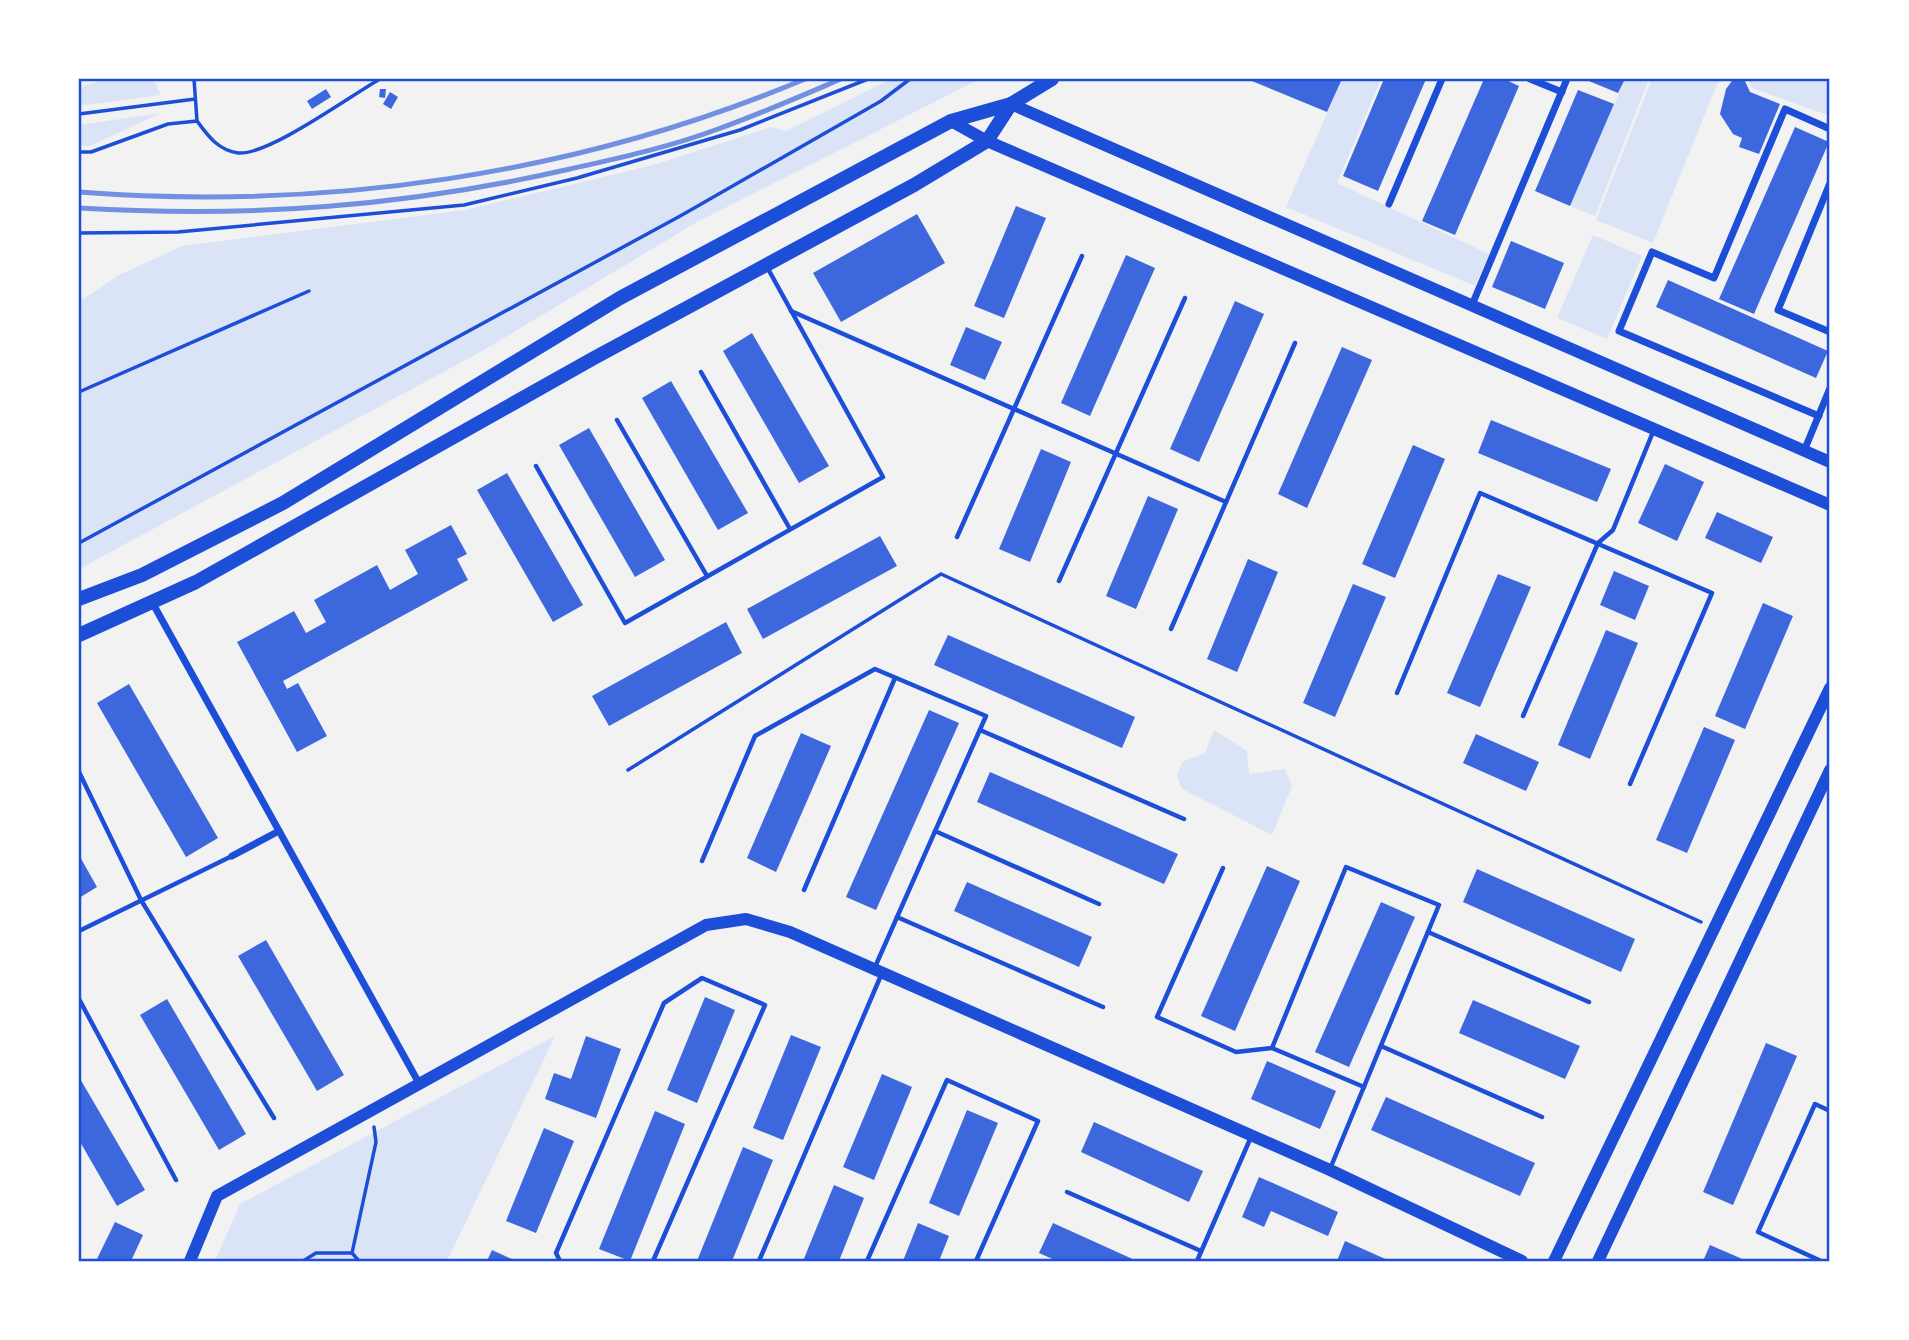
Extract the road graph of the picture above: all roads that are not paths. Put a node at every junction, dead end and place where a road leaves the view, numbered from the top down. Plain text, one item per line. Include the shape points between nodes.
1 (1052, 79) edge
2 (1442, 79) edge
3 (1530, 79) edge
4 (1567, 79) edge
5 (1562, 92) junction
6 (1012, 104) junction
7 (951, 121) junction
8 (1830, 129) edge
9 (987, 141) junction
10 (1830, 183) edge
11 (1389, 204) dead end
12 (1082, 256) dead end
13 (766, 265) junction
14 (1185, 298) dead end
15 (1472, 305) junction
16 (791, 312) junction
17 (1830, 332) edge
18 (1294, 343) dead end
19 (701, 372) dead end
20 (1830, 388) edge
21 (1014, 409) junction
22 (1819, 416) junction
23 (617, 420) dead end
24 (1654, 429) junction
25 (1804, 451) junction
26 (1116, 454) junction
27 (1830, 462) edge
28 (536, 466) dead end
29 (1226, 502) junction
30 (1830, 505) edge
31 (790, 529) junction
32 (957, 537) dead end
33 (1598, 543) junction
34 (707, 576) junction
35 (1059, 581) dead end
36 (79, 599) edge
37 (152, 602) junction
38 (1171, 629) dead end
39 (79, 635) edge
40 (895, 678) junction
41 (1830, 688) edge
42 (1397, 693) dead end
43 (1523, 716) dead end
44 (980, 730) junction
45 (1830, 770) edge
46 (79, 772) edge
47 (1630, 784) dead end
48 (1184, 820) dead end
49 (279, 831) junction
50 (935, 831) junction
51 (232, 856) joint
52 (702, 861) dead end
53 (1223, 868) dead end
54 (804, 890) dead end
55 (141, 900) junction
56 (1099, 904) dead end
57 (897, 917) junction
58 (79, 931) edge
59 (1428, 932) junction
60 (878, 971) junction
61 (79, 999) edge
62 (1589, 1002) dead end
63 (1103, 1007) dead end
64 (1381, 1046) junction
65 (1272, 1048) junction
66 (420, 1086) junction
67 (1364, 1087) junction
68 (1830, 1111) edge
69 (1542, 1117) dead end
70 (274, 1118) dead end
71 (1252, 1136) junction
72 (1330, 1170) junction
73 (176, 1180) dead end
74 (1068, 1192) dead end
75 (1201, 1251) junction
76 (190, 1261) edge
77 (560, 1261) edge
78 (653, 1261) edge
79 (758, 1261) edge
80 (867, 1261) edge
81 (976, 1261) edge
82 (1197, 1261) edge
83 (1522, 1261) edge
84 (1554, 1261) edge
85 (1598, 1261) edge
86 (1821, 1261) edge

1 - 6 main road
2 - 11 street
3 - 5 street
4 - 5 street
5 - 15 street
6 - 7 main road
6 - 9 main road
6 - 15 street
7 - 9 street
7 - 36 main road via 620,298 283,503 142,575
8 - 22 street via 1785,109 1714,278 1652,252 1619,331
9 - 13 main road
9 - 24 street
10 - 17 street via 1778,310
12 - 21 lane
13 - 16 lane
13 - 37 main road via 196,582
14 - 26 lane
15 - 25 street
16 - 21 lane
16 - 31 lane via 883,477
18 - 29 lane
19 - 31 lane
20 - 22 street
21 - 26 lane
21 - 32 lane
22 - 25 street
23 - 34 lane
24 - 30 street
24 - 33 lane via 1613,530
25 - 27 street
26 - 29 lane
26 - 35 lane
28 - 34 lane via 625,623
29 - 38 lane
31 - 34 lane
33 - 42 lane via 1480,493
33 - 43 lane
33 - 47 lane via 1712,593
37 - 39 main road
37 - 49 street
40 - 44 lane via 986,716
40 - 52 lane via 875,669 755,736
40 - 54 lane
41 - 84 street
44 - 48 lane
44 - 50 lane
45 - 85 street
46 - 55 lane
49 - 51 street
49 - 66 street
50 - 56 lane
50 - 57 lane
51 - 55 lane
53 - 65 lane via 1157,1017 1236,1052
55 - 58 lane
55 - 70 lane
57 - 60 lane
57 - 63 lane
59 - 62 lane
59 - 64 lane
59 - 65 lane via 1438,905 1346,867
60 - 66 street via 790,932 746,919 706,925
60 - 71 street
60 - 79 lane
61 - 73 lane
64 - 67 lane
64 - 69 lane
65 - 67 lane
66 - 76 street via 217,1196
67 - 72 lane
68 - 86 lane via 1815,1104 1758,1232
71 - 72 street
71 - 75 lane
72 - 83 street
74 - 75 lane
75 - 82 lane
77 - 78 lane via 556,1254 664,1003 702,978 765,1005
80 - 81 lane via 947,1080 1038,1121

